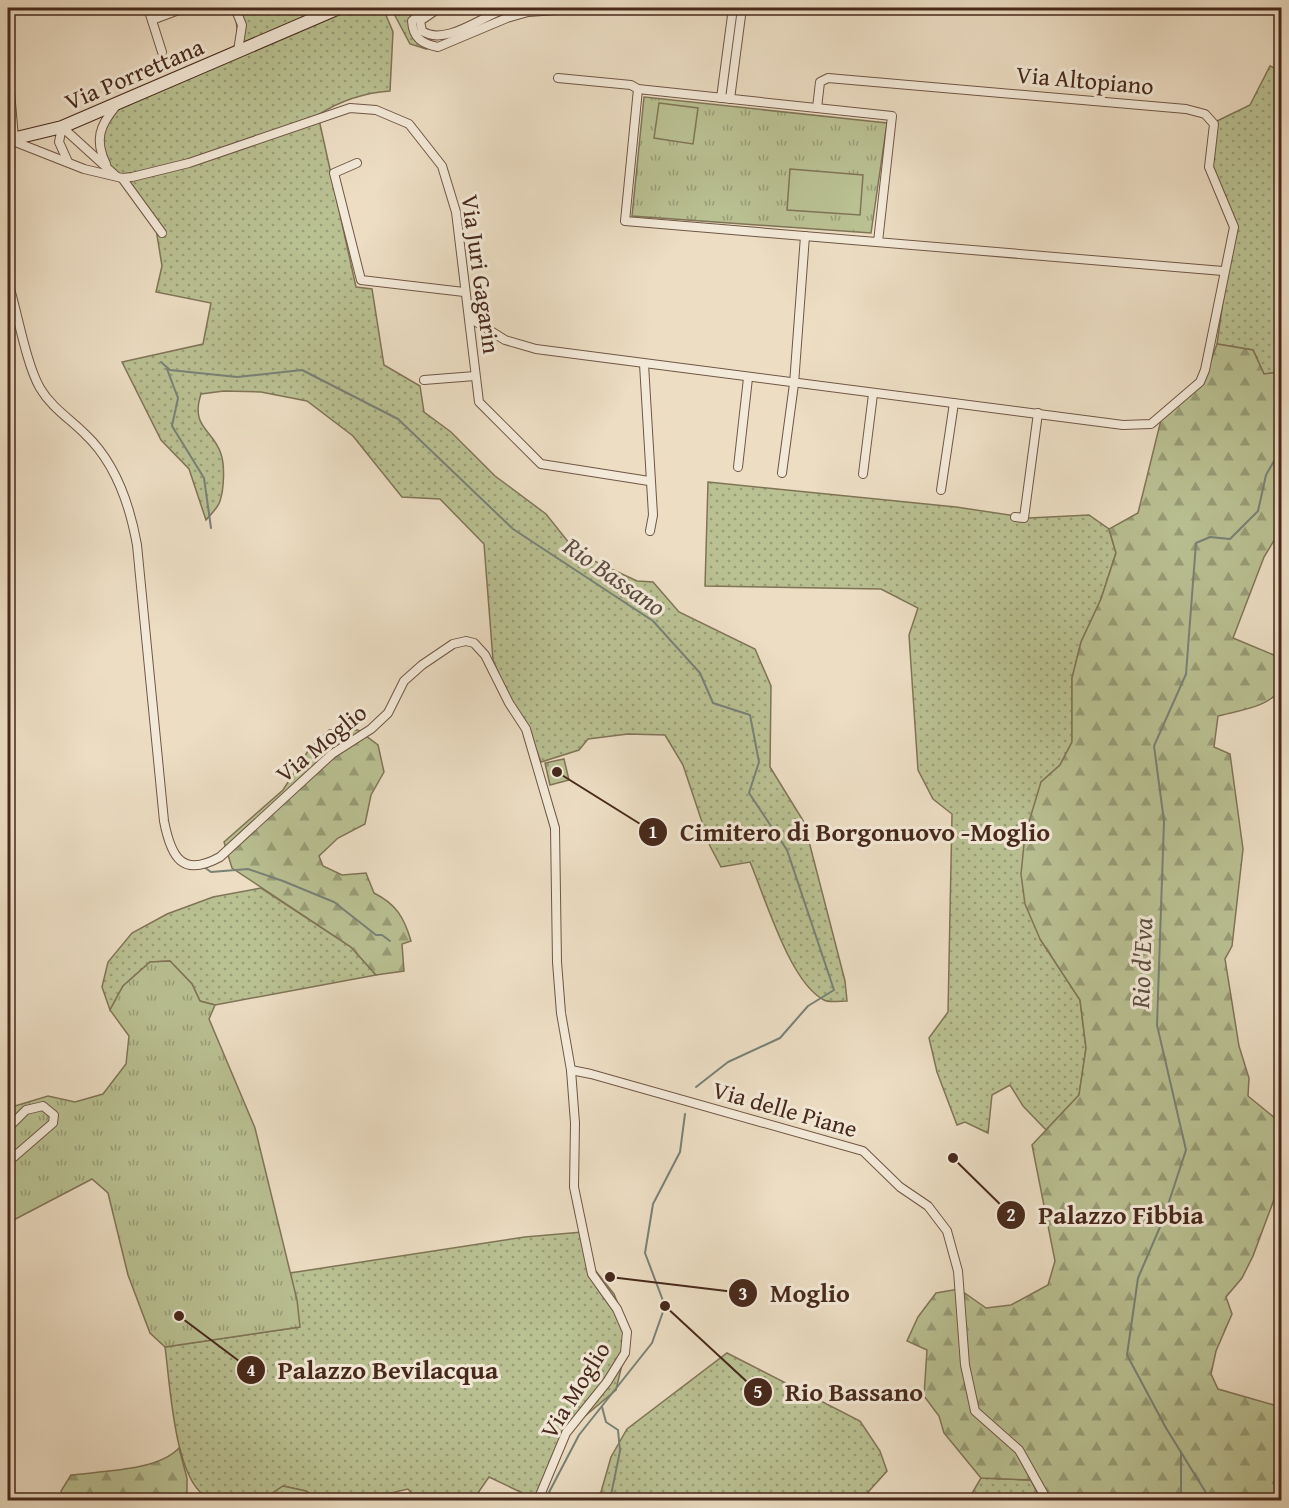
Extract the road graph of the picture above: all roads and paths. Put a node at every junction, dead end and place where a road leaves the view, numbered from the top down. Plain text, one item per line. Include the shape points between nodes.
1 (148, 8) edge
2 (184, 8) edge
3 (236, 8) edge
4 (339, 8) edge
5 (427, 8) edge
6 (439, 8) edge
7 (508, 8) edge
8 (585, 8) edge
9 (733, 8) edge
10 (742, 8) edge
11 (152, 20) junction
12 (238, 51) junction
13 (162, 52) dead end
14 (8, 68) edge
15 (558, 78) dead end
16 (638, 89) junction
17 (725, 98) junction
18 (117, 105) junction
19 (817, 108) junction
20 (62, 127) junction
21 (11, 139) edge
22 (59, 142) junction
23 (47, 155) junction
24 (68, 163) junction
25 (357, 163) dead end
26 (108, 167) junction
27 (119, 177) junction
28 (162, 233) dead end
29 (805, 236) junction
30 (878, 242) junction
31 (1223, 271) junction
32 (8, 282) edge
33 (464, 292) junction
34 (470, 318) junction
35 (644, 364) junction
36 (475, 376) junction
37 (748, 378) junction
38 (424, 381) dead end
39 (794, 384) junction
40 (873, 394) junction
41 (954, 403) junction
42 (1038, 413) junction
43 (738, 467) dead end
44 (782, 473) dead end
45 (863, 474) dead end
46 (649, 481) junction
47 (940, 490) dead end
48 (1015, 517) dead end
49 (650, 531) dead end
50 (571, 1071) junction
51 (8, 1128) edge
52 (8, 1162) edge
53 (538, 1500) edge
54 (1047, 1500) edge

1 - 11 street
2 - 11 street
3 - 12 street via 242,25
4 - 12 main road, Via Porrettana
5 - 8 street via 412,21 412,32 438,47 528,12
6 - 7 street via 420,21 422,31 429,36 449,35
9 - 17 street
10 - 17 street
11 - 13 street
12 - 18 main road, Via Porrettana
14 - 21 street
15 - 16 street
16 - 17 street
16 - 29 street via 625,221
17 - 19 street
18 - 20 main road, Via Porrettana
18 - 26 street via 103,122 99,136
19 - 30 street via 892,116
19 - 31 street, Via Altopiano via 820,82 828,78 1186,109 1206,114 1214,124 1209,168 1234,227
20 - 21 main road, Via Porrettana
20 - 22 street
20 - 26 street
21 - 23 street, Via Juri Gagarin
22 - 23 street
22 - 24 street
23 - 24 street, Via Juri Gagarin
24 - 27 street, Via Juri Gagarin
25 - 33 street via 334,173 361,280
26 - 27 street
27 - 28 street
27 - 33 street, Via Juri Gagarin via 189,163 339,110 376,110 409,124 442,166 456,212
29 - 30 street
29 - 39 street
30 - 31 street
31 - 42 street, Via Altopiano via 1200,382 1151,424 1123,425
32 - 50 street, Via Moglio via 39,388 110,464 127,505 137,545 164,821 168,842 177,858 200,866 220,857 332,754 388,713 404,681 422,665 453,644 466,640 474,643 485,655 526,729 555,828 557,962
33 - 34 street, Via Juri Gagarin
34 - 35 street, Via Altopiano via 505,340 536,349
34 - 36 street, Via Juri Gagarin
35 - 37 street, Via Altopiano
35 - 46 street
36 - 38 street
36 - 46 street, Via Juri Gagarin via 479,402 541,464
37 - 39 street, Via Altopiano
37 - 43 street
39 - 40 street, Via Altopiano
39 - 44 street
40 - 41 street, Via Altopiano
40 - 45 street
41 - 42 street, Via Altopiano
41 - 47 street
42 - 48 street via 1024,518
46 - 49 street via 653,515
50 - 53 street, Via Moglio via 574,1187 592,1274 617,1309 627,1332 625,1353 566,1433
50 - 54 street, Via delle Piane via 863,1151 900,1187 928,1206 947,1231 958,1271 965,1365 975,1411 1019,1450
51 - 52 street via 26,1110 43,1106 54,1115 53,1123

